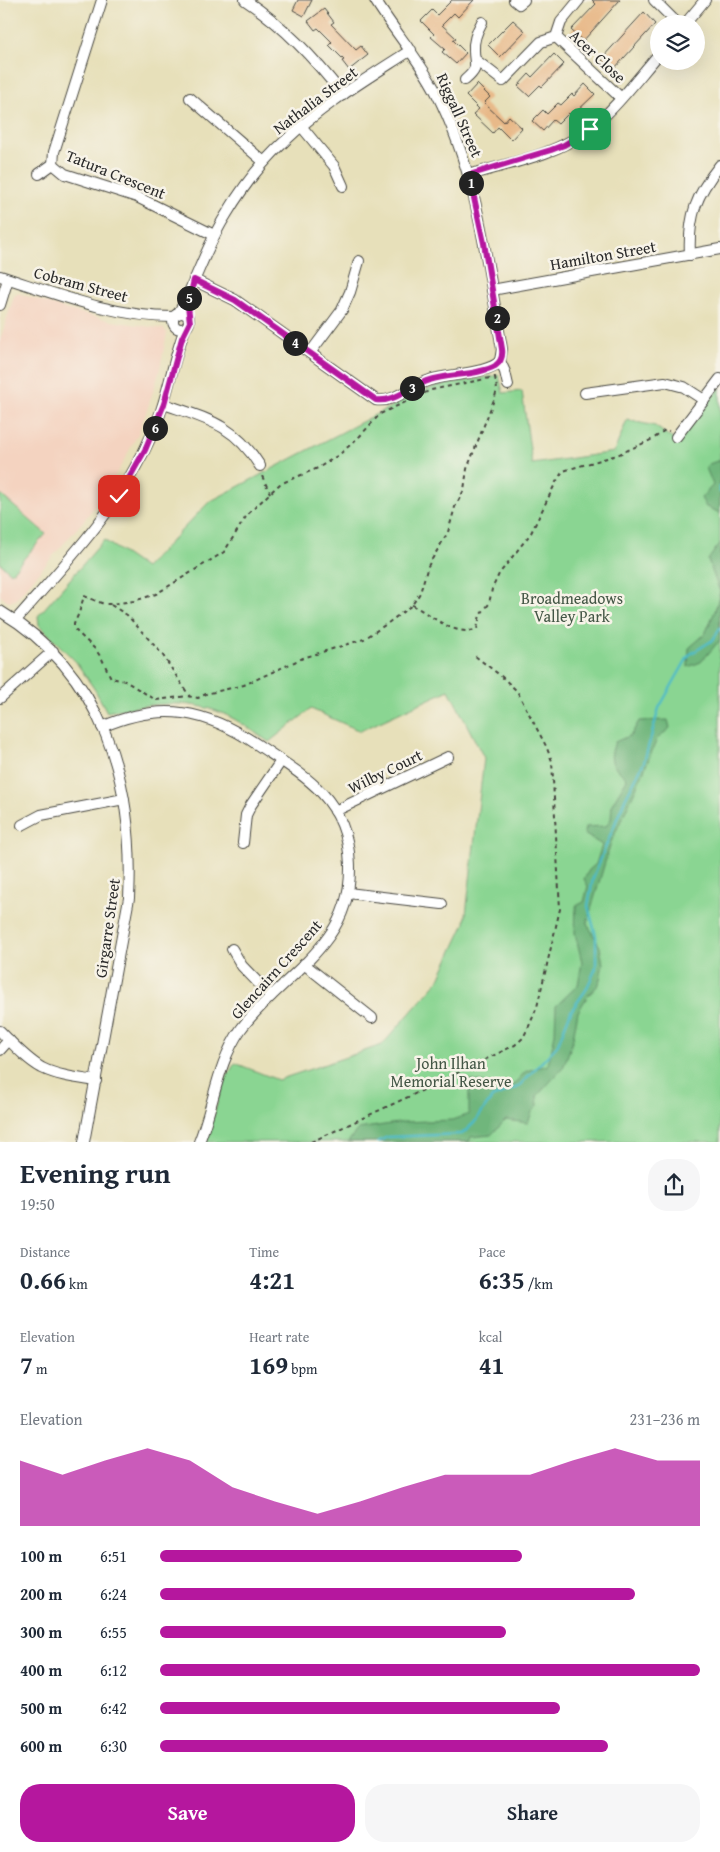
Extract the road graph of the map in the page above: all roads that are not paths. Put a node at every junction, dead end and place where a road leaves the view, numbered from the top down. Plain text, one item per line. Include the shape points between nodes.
1 (102, 0) edge
2 (245, 0) edge
3 (368, 0) edge
4 (375, 0) edge
5 (514, 0) edge
6 (524, 0) edge
7 (654, 0) edge
8 (705, 0) edge
9 (576, 1) edge
10 (384, 14) junction
11 (669, 15) edge
12 (692, 15) edge
13 (482, 22) dead end
14 (556, 36) junction
15 (411, 50) junction
16 (477, 61) junction
17 (650, 64) edge
18 (465, 80) dead end
19 (343, 95) junction
20 (190, 98) dead end
21 (620, 98) junction
22 (301, 126) junction
23 (264, 162) junction
24 (53, 164) junction
25 (720, 165) edge
26 (39, 174) dead end
27 (469, 175) junction
28 (343, 186) dead end
29 (214, 235) junction
30 (720, 249) edge
31 (690, 255) junction
32 (359, 261) dead end
33 (4, 277) edge
34 (192, 285) junction
35 (492, 290) junction
36 (0, 305) edge
37 (179, 321) junction
38 (310, 353) junction
39 (500, 362) junction
40 (720, 379) edge
41 (508, 385) dead end
42 (585, 394) dead end
43 (704, 400) junction
44 (164, 404) junction
45 (677, 435) road end
46 (261, 471) road end
47 (0, 611) edge
48 (16, 620) junction
49 (53, 651) junction
50 (0, 698) edge
51 (102, 727) junction
52 (448, 757) dead end
53 (281, 760) junction
54 (124, 798) junction
55 (335, 811) junction
56 (22, 825) dead end
57 (243, 843) dead end
58 (348, 893) junction
59 (442, 904) dead end
60 (232, 949) dead end
61 (304, 964) junction
62 (271, 996) junction
63 (372, 1018) dead end
64 (0, 1031) edge
65 (9, 1040) junction
66 (0, 1050) edge
67 (96, 1081) junction
68 (84, 1142) edge
69 (199, 1142) edge

1 - 24 street, Tatura Crescent
2 - 19 street via 297,41
3 - 10 street, Riggall Street
4 - 10 street, Riggall Street
5 - 6 street via 519,4
7 - 11 street
8 - 12 street
9 - 14 street via 561,22
10 - 15 street, Riggall Street
13 - 16 street via 474,45
14 - 16 street via 541,42 503,81
14 - 21 street, Acer Close
15 - 19 street, Nathalia Street
15 - 27 street, Riggall Street via 446,114
16 - 18 street via 472,74
17 - 21 street
19 - 22 street, Nathalia Street
20 - 23 street
21 - 27 street via 590,129 564,145
22 - 23 street, Nathalia Street
22 - 28 street via 334,166
23 - 29 street, Nathalia Street
24 - 26 street
24 - 29 street, Tatura Crescent via 66,174 137,197
25 - 31 street via 696,201 690,226
27 - 35 street, Riggall Street
29 - 34 street, Nathalia Street
30 - 31 street, Hamilton Street
31 - 35 street, Hamilton Street
32 - 38 street via 342,310
33 - 36 street
33 - 37 street, Cobram Street via 99,307
34 - 37 street, Nathalia Street
34 - 38 street via 235,300
35 - 39 street, Riggall Street via 502,349
37 - 44 street, Nathalia Street via 176,357
38 - 39 street via 379,401 430,380 487,369
39 - 41 street, Riggall Street
40 - 43 street
42 - 43 street via 665,382 684,387
43 - 45 street
44 - 46 street via 221,425 248,448
44 - 48 street, Nathalia Street via 145,450 119,496
47 - 48 street, Girgarre Street
48 - 49 street, Girgarre Street
49 - 50 street
49 - 51 street, Girgarre Street via 80,684
51 - 53 street, Glencairn Crescent via 152,713 190,714 232,728
51 - 54 street, Girgarre Street
52 - 55 street, Wilby Court
53 - 55 street, Glencairn Crescent via 314,785
53 - 57 street via 246,815
54 - 56 street via 41,815
54 - 67 street, Girgarre Street via 130,842 129,898
55 - 58 street, Glencairn Crescent via 350,858
58 - 59 street
58 - 61 street, Glencairn Crescent via 338,922
60 - 62 street via 242,966
61 - 62 street, Glencairn Crescent
61 - 63 street
62 - 69 street, Glencairn Crescent via 241,1030 226,1054
64 - 65 street
65 - 66 street
65 - 67 street via 42,1068
67 - 68 street, Girgarre Street

